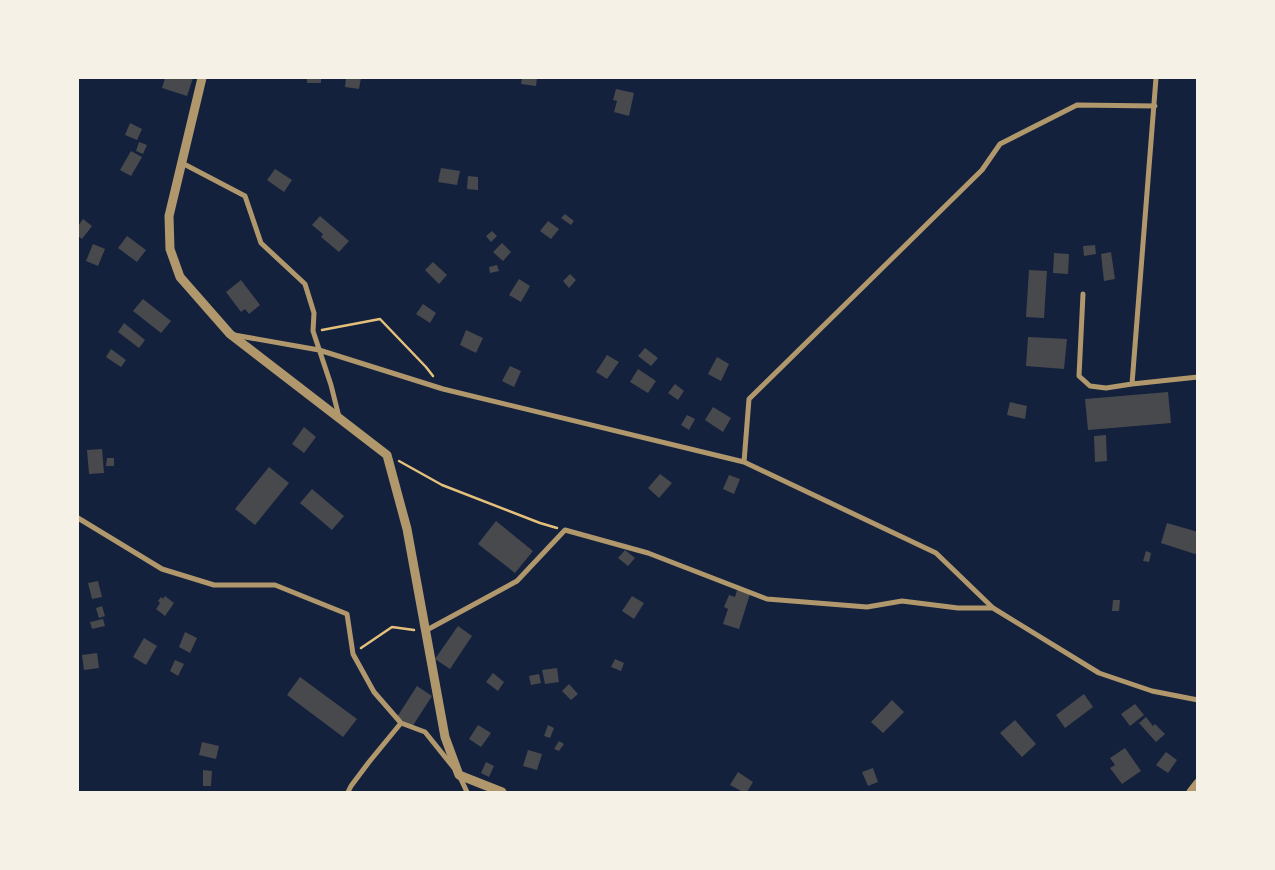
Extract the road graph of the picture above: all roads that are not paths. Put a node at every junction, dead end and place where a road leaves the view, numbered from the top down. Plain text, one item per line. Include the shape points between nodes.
1 (202, 78) edge
2 (1156, 78) edge
3 (1155, 106) junction
4 (182, 163) junction
5 (1083, 294) dead end
6 (230, 334) junction
7 (319, 350) junction
8 (1198, 377) edge
9 (1132, 384) junction
10 (339, 418) junction
11 (744, 462) junction
12 (78, 518) edge
13 (993, 608) junction
14 (426, 631) junction
15 (1198, 700) edge
16 (401, 723) junction
17 (459, 775) junction
18 (1198, 784) edge
19 (348, 792) edge
20 (467, 792) edge
21 (502, 792) edge
22 (1191, 792) edge

1 - 4 street
2 - 3 street
3 - 9 street
3 - 11 street via 1077,105 1000,144 982,170 750,399
4 - 6 street via 169,216 170,249 180,278
4 - 7 street via 245,196 261,243 305,284 314,312 313,331
5 - 9 street via 1079,376 1090,386 1106,388
6 - 7 street
6 - 10 street
7 - 10 street
7 - 11 street via 443,389
8 - 9 street
10 - 14 street via 387,455 407,529
11 - 13 street via 936,553
12 - 16 street via 162,569 214,585 275,585 347,614 353,654 374,692
13 - 14 street via 958,608 902,601 867,607 767,599 648,552 566,530 517,581
13 - 15 street via 1099,672 1152,691
14 - 17 street via 445,737
16 - 17 street via 425,732
16 - 19 street
17 - 20 street
17 - 21 street
18 - 22 street

